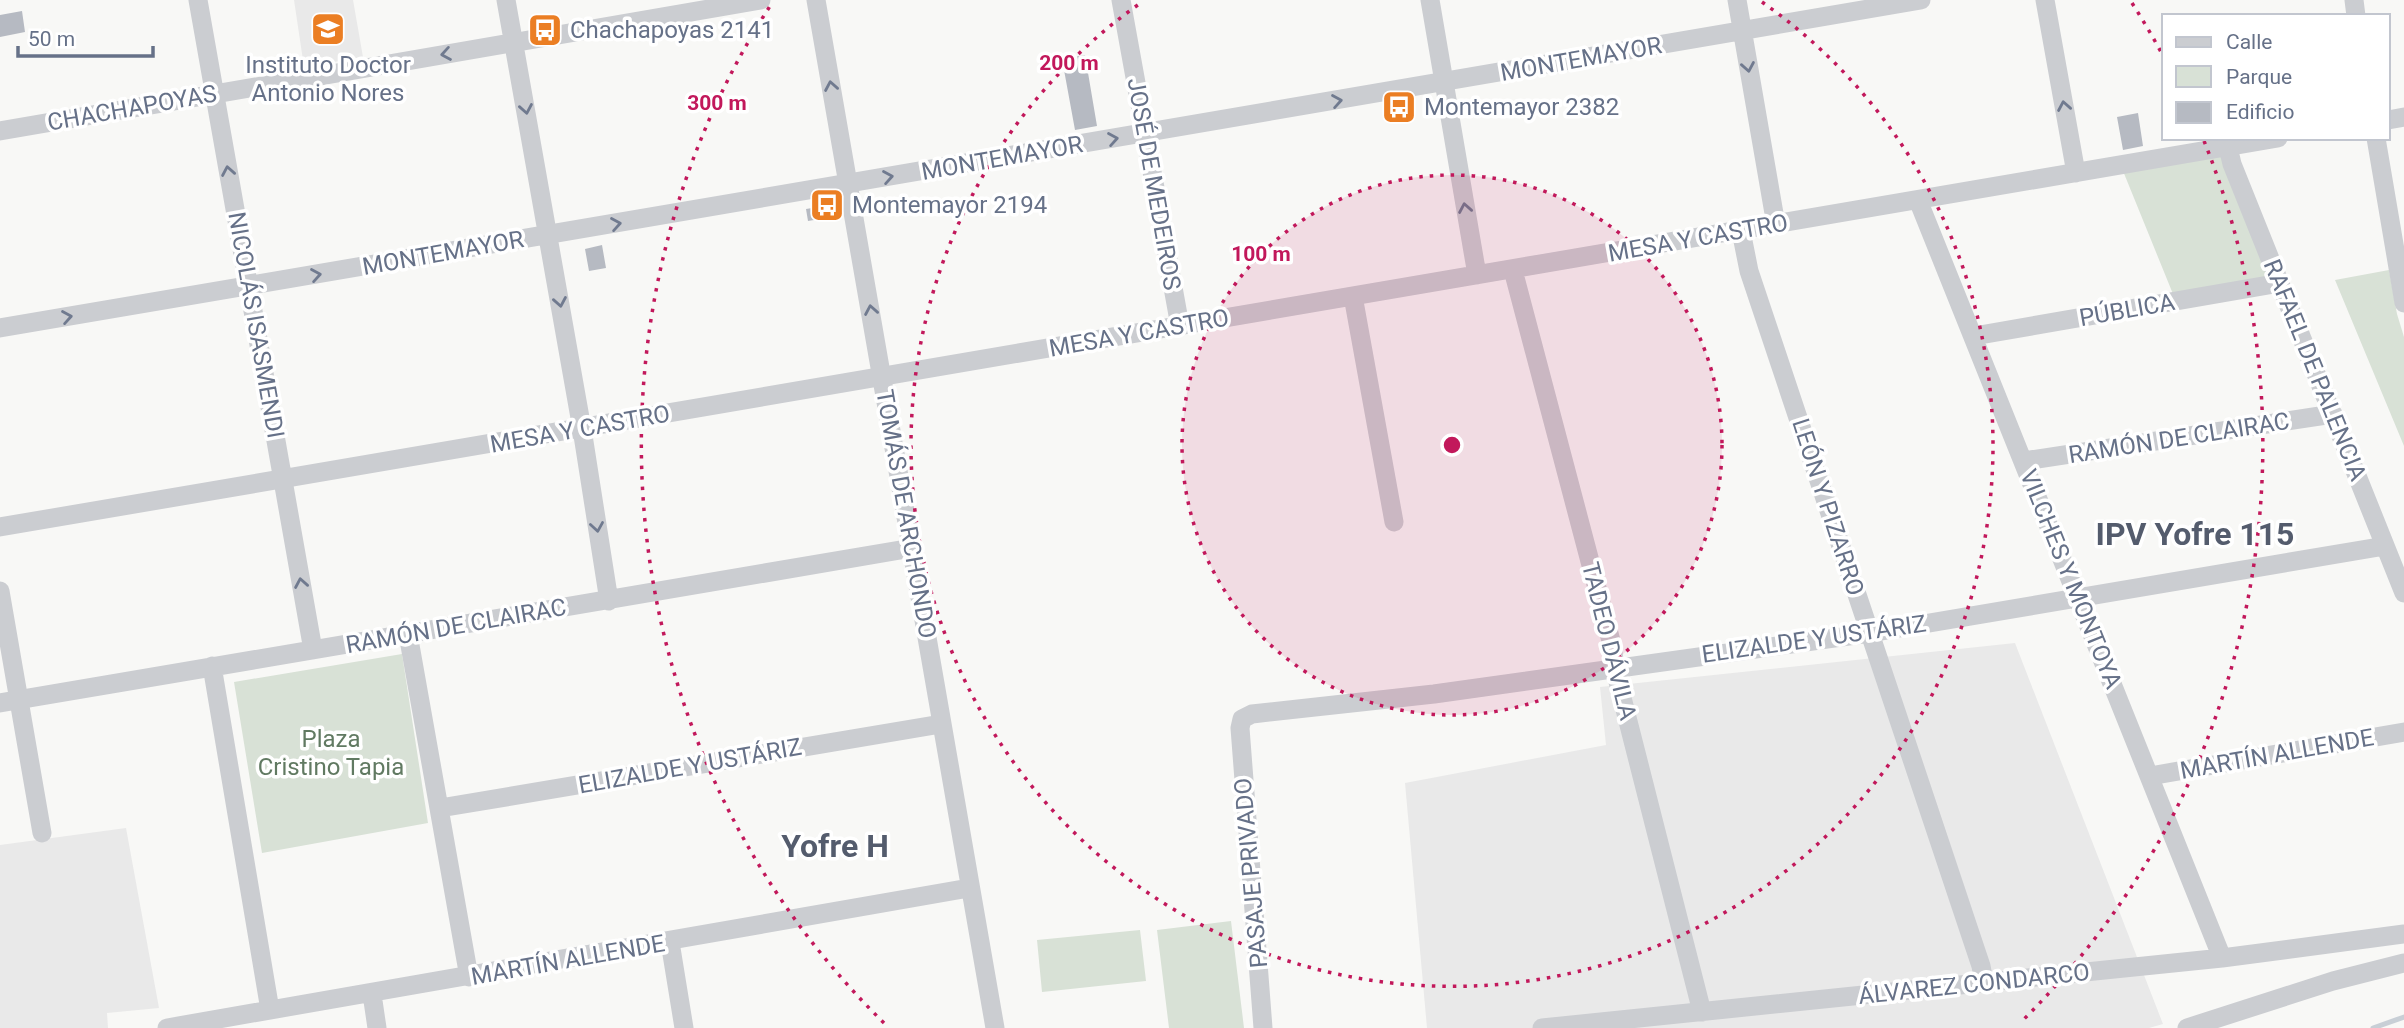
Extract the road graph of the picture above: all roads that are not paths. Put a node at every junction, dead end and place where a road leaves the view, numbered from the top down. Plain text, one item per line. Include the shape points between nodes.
1 (198, 0) edge
2 (506, 0) edge
3 (761, 0) edge
4 (816, 0) edge
5 (1121, 0) edge
6 (1430, 0) edge
7 (1737, 0) edge
8 (1921, 0) edge
9 (2045, 0) edge
10 (1742, 31) junction
11 (514, 42) junction
12 (1444, 82) junction
13 (214, 94) junction
14 (0, 131) edge
15 (1146, 134) junction
16 (2267, 140) edge
17 (2376, 140) edge
18 (2228, 147) junction
19 (2076, 173) junction
20 (849, 184) junction
21 (1918, 200) junction
22 (1776, 225) junction
23 (1741, 230) junction
24 (549, 235) junction
25 (1513, 270) junction
26 (1477, 275) junction
27 (2280, 283) junction
28 (249, 286) junction
29 (1353, 296) junction
30 (2404, 303) edge
31 (1180, 326) junction
32 (0, 328) edge
33 (1974, 336) junction
34 (883, 377) junction
35 (2333, 414) junction
36 (582, 429) junction
37 (2025, 461) junction
38 (283, 479) junction
39 (1394, 522) dead end
40 (0, 527) edge
41 (2385, 546) junction
42 (912, 548) junction
43 (0, 591) edge
44 (2404, 593) edge
45 (2078, 598) junction
46 (609, 601) junction
47 (1870, 633) junction
48 (408, 634) junction
49 (313, 650) junction
50 (212, 666) junction
51 (1615, 667) junction
52 (9, 701) edge
53 (1242, 719) joint
54 (941, 724) junction
55 (2404, 732) edge
56 (2150, 776) junction
57 (440, 808) junction
58 (42, 833) dead end
59 (970, 888) junction
60 (2404, 934) edge
61 (670, 942) junction
62 (2222, 958) junction
63 (2404, 963) edge
64 (469, 977) junction
65 (1984, 982) junction
66 (372, 994) junction
67 (270, 1010) junction
68 (1702, 1012) junction
69 (167, 1028) edge
70 (377, 1028) edge
71 (684, 1028) edge
72 (995, 1028) edge
73 (1264, 1028) edge
74 (1542, 1028) edge
75 (2187, 1028) edge

1 - 13 street, NICOLÁS ISASMENDI
2 - 11 street
3 - 11 street, CHACHAPOYAS
20 -> 4 street, TOMÁS DE ARCHONDO
5 - 15 street, JOSÉ DE MEDEIROS
6 - 12 street
7 - 10 street
8 - 10 street, MONTEMAYOR
19 -> 9 street
10 - 12 street, MONTEMAYOR
10 -> 22 street
11 -> 13 street, CHACHAPOYAS
11 -> 24 street
15 -> 12 street, MONTEMAYOR
26 -> 12 street
13 - 14 street, CHACHAPOYAS
28 -> 13 street, NICOLÁS ISASMENDI
20 -> 15 street, MONTEMAYOR
15 - 31 street, JOSÉ DE MEDEIROS
16 - 18 street, MESA Y CASTRO
17 - 30 street
18 - 19 street, MESA Y CASTRO
18 - 27 street, RAFAEL DE PALENCIA
19 - 21 street, MESA Y CASTRO
24 -> 20 street, MONTEMAYOR
34 -> 20 street, TOMÁS DE ARCHONDO
21 - 22 street, MESA Y CASTRO
21 - 33 street, VILCHES Y MONTOYA
22 - 23 street, MESA Y CASTRO
23 - 25 street, MESA Y CASTRO
23 - 47 street, LEÓN Y PIZARRO via 1749,271
28 -> 24 street, MONTEMAYOR
24 -> 36 street
25 - 26 street, MESA Y CASTRO
25 - 51 street, TADEO DÁVILA
26 - 29 street, MESA Y CASTRO
27 - 33 street, PÚBLICA
27 - 35 street, RAFAEL DE PALENCIA
32 -> 28 street, MONTEMAYOR
28 - 38 street, NICOLÁS ISASMENDI
29 - 31 street, MESA Y CASTRO
29 - 39 street
31 - 34 street, MESA Y CASTRO
33 - 37 street, VILCHES Y MONTOYA
34 - 36 street, MESA Y CASTRO
34 - 42 street, TOMÁS DE ARCHONDO
35 - 37 street, RAMÓN DE CLAIRAC
35 - 41 street, RAFAEL DE PALENCIA
36 - 38 street, MESA Y CASTRO
36 -> 46 street
37 - 45 street, VILCHES Y MONTOYA
38 - 40 street, MESA Y CASTRO
49 -> 38 street, NICOLÁS ISASMENDI
41 - 44 street, RAFAEL DE PALENCIA
41 - 45 street, ELIZALDE Y USTÁRIZ
42 - 46 street, RAMÓN DE CLAIRAC
42 - 54 street, TOMÁS DE ARCHONDO
43 - 52 street
45 - 47 street, ELIZALDE Y USTÁRIZ
45 - 56 street, VILCHES Y MONTOYA
46 - 48 street, RAMÓN DE CLAIRAC
47 - 51 street, ELIZALDE Y USTÁRIZ
47 - 65 street, LEÓN Y PIZARRO
48 - 49 street, RAMÓN DE CLAIRAC
48 - 57 street
49 - 50 street, RAMÓN DE CLAIRAC
50 - 52 street, RAMÓN DE CLAIRAC
50 - 67 street
51 - 53 street, ELIZALDE Y USTÁRIZ via 1434,694 1252,714
51 - 68 street, TADEO DÁVILA
52 - 58 street
53 - 73 street, PASAJE PRIVADO
54 - 57 street, ELIZALDE Y USTÁRIZ
54 - 59 street, TOMÁS DE ARCHONDO
55 - 56 street, MARTÍN ALLENDE
56 - 62 street, VILCHES Y MONTOYA
57 - 64 street
59 - 61 street, MARTÍN ALLENDE
59 - 72 street, TOMÁS DE ARCHONDO
60 - 62 street, ÁLVAREZ CONDARCO
61 - 64 street, MARTÍN ALLENDE
61 - 71 street
62 - 65 street, ÁLVAREZ CONDARCO
63 - 75 street
64 - 66 street, MARTÍN ALLENDE
65 - 68 street, ÁLVAREZ CONDARCO
66 - 67 street, MARTÍN ALLENDE
66 - 70 street
67 - 69 street, MARTÍN ALLENDE
68 - 74 street, ÁLVAREZ CONDARCO

